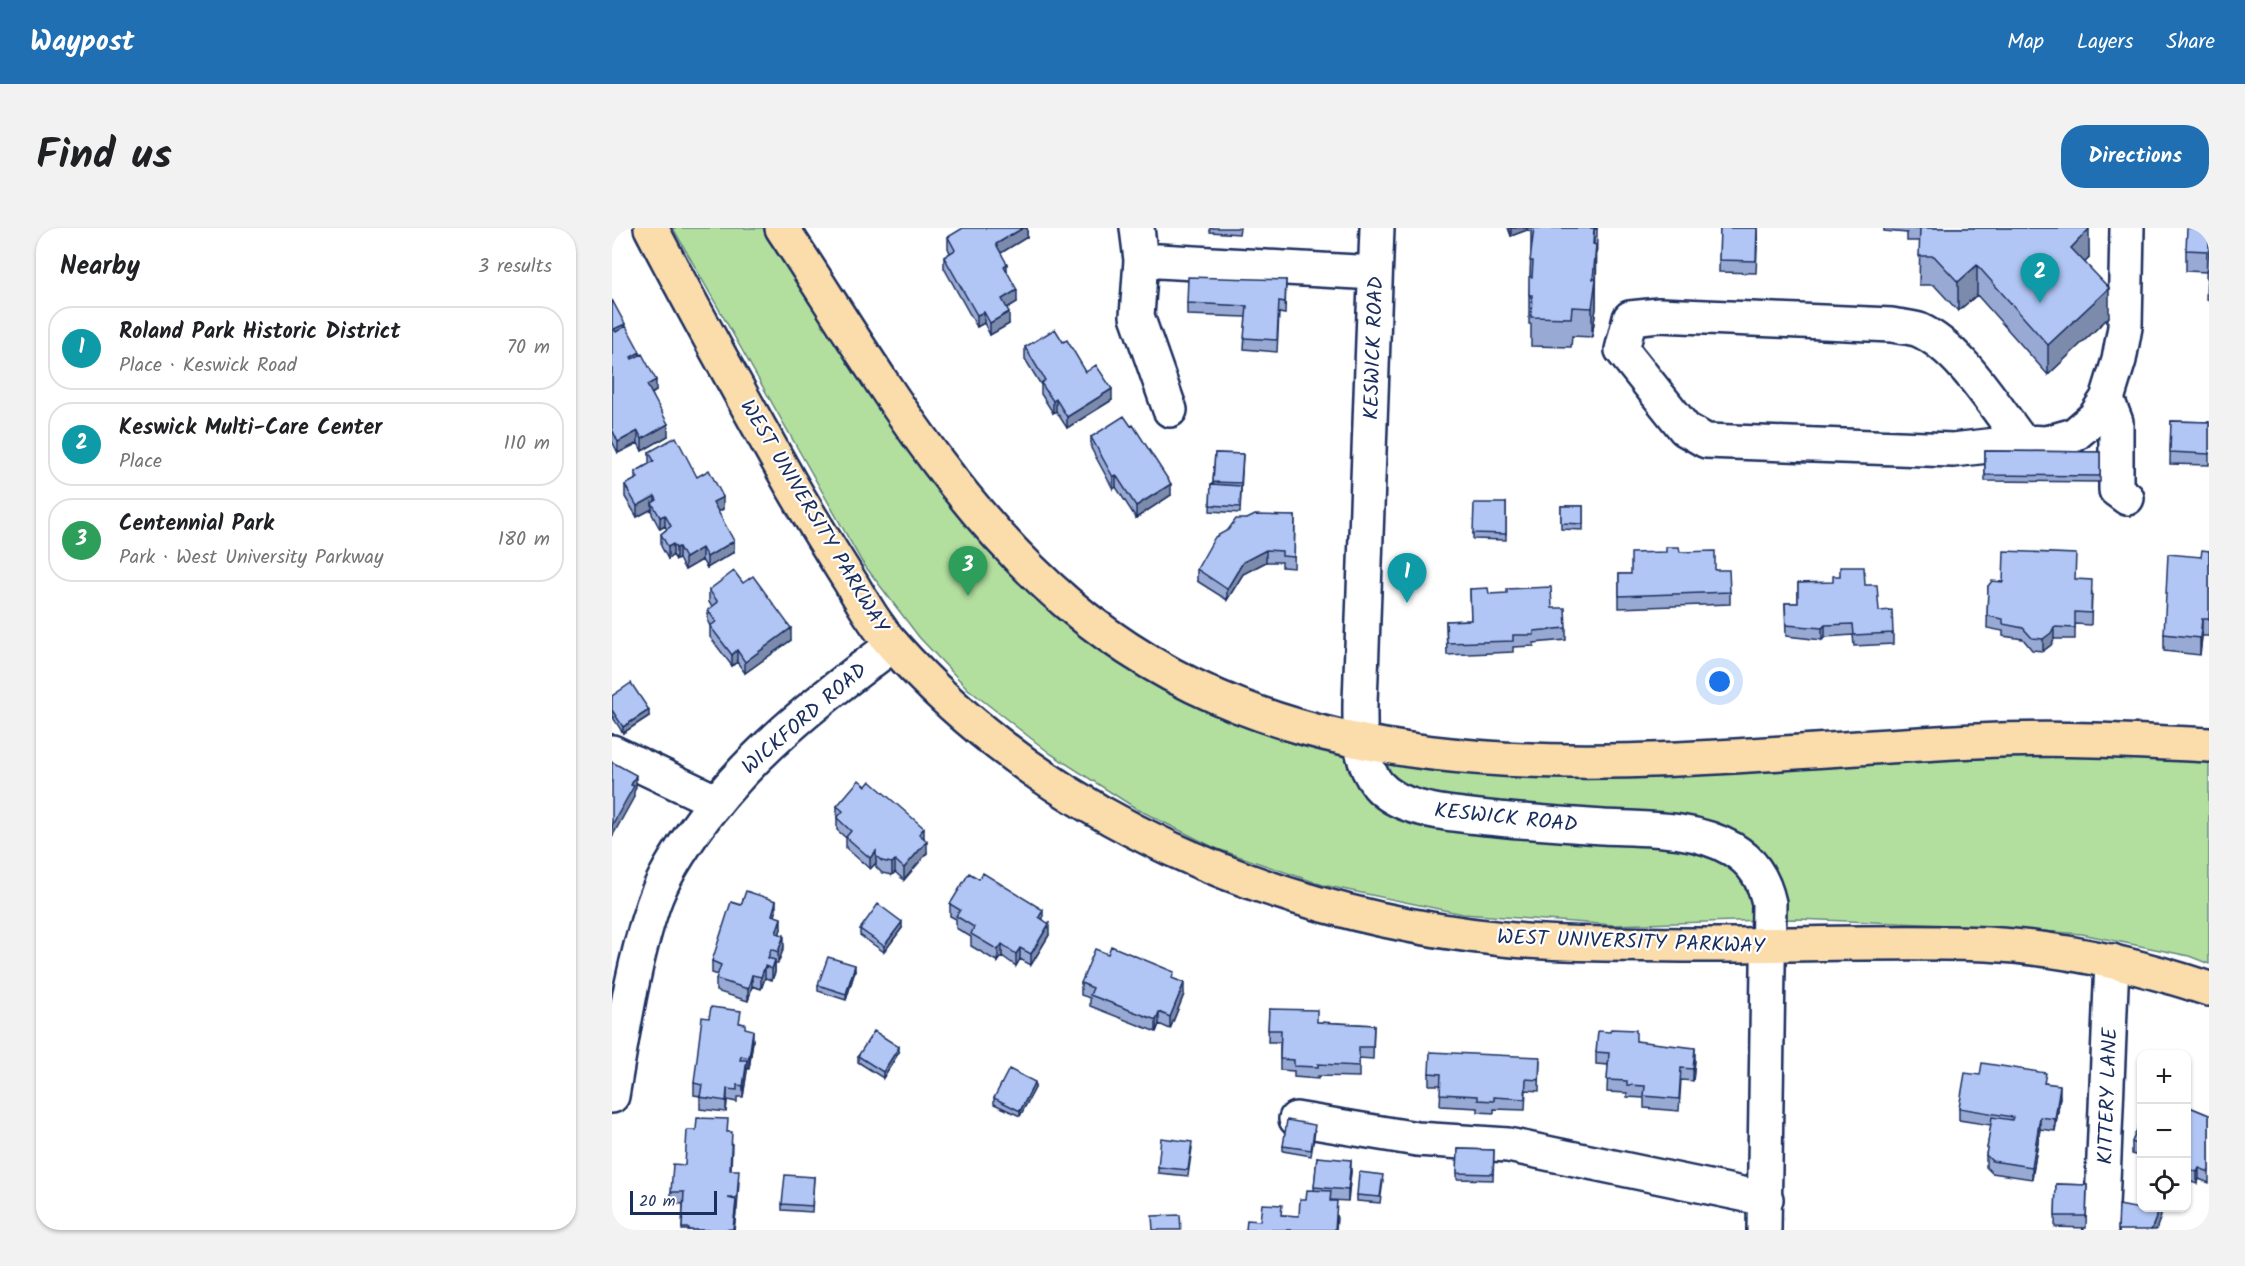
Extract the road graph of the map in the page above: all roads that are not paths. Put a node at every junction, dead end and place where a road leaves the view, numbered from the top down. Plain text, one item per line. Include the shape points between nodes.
1 (651, 228) edge
2 (782, 228) edge
3 (1377, 228) edge
4 (2127, 228) edge
5 (1139, 244) edge
6 (1375, 273) junction
7 (2107, 399) junction
8 (1170, 410) dead end
9 (2022, 442) junction
10 (2127, 498) dead end
11 (893, 645) junction
12 (1360, 742) junction
13 (2209, 745) edge
14 (612, 752) edge
15 (715, 801) junction
16 (1769, 946) junction
17 (2112, 962) junction
18 (2209, 990) edge
19 (612, 1096) edge
20 (1296, 1119) edge
21 (1765, 1215) edge
22 (2101, 1230) edge

1 - 11 main road, WEST UNIVERSITY PARKWAY via 814,524
2 - 12 main road via 965,498 1069,604 1158,666 1213,695 1258,713
3 - 6 street, KESWICK ROAD
4 - 7 street via 2125,327
5 - 6 street
5 - 8 street via 1137,316
6 - 12 street, KESWICK ROAD
7 - 9 street via 2095,417 2074,435 2046,443
7 - 10 street via 2116,422 2116,490
9 - 9 street via 1953,450 1706,441 1685,429 1622,350 1630,318 1659,315 1892,325 1918,330 1943,344
11 - 15 street, WICKFORD ROAD via 802,715 753,758
11 - 16 main road, WEST UNIVERSITY PARKWAY via 953,707 1060,789 1173,851 1308,903 1504,939
12 - 13 main road via 1430,754 1541,762 1745,757 1979,741 2119,740
12 - 16 street, KESWICK ROAD via 1368,770 1379,786 1408,804 1502,820 1674,831 1732,849 1764,881 1770,903
14 - 15 street
15 - 19 street, WICKFORD ROAD via 675,859 654,903 629,998
16 - 17 main road, WEST UNIVERSITY PARKWAY via 1989,944
16 - 21 street, KESWICK ROAD
17 - 18 main road, WEST UNIVERSITY PARKWAY
17 - 22 street, KITTERY LANE
20 - 21 street via 1417,1139 1508,1145

